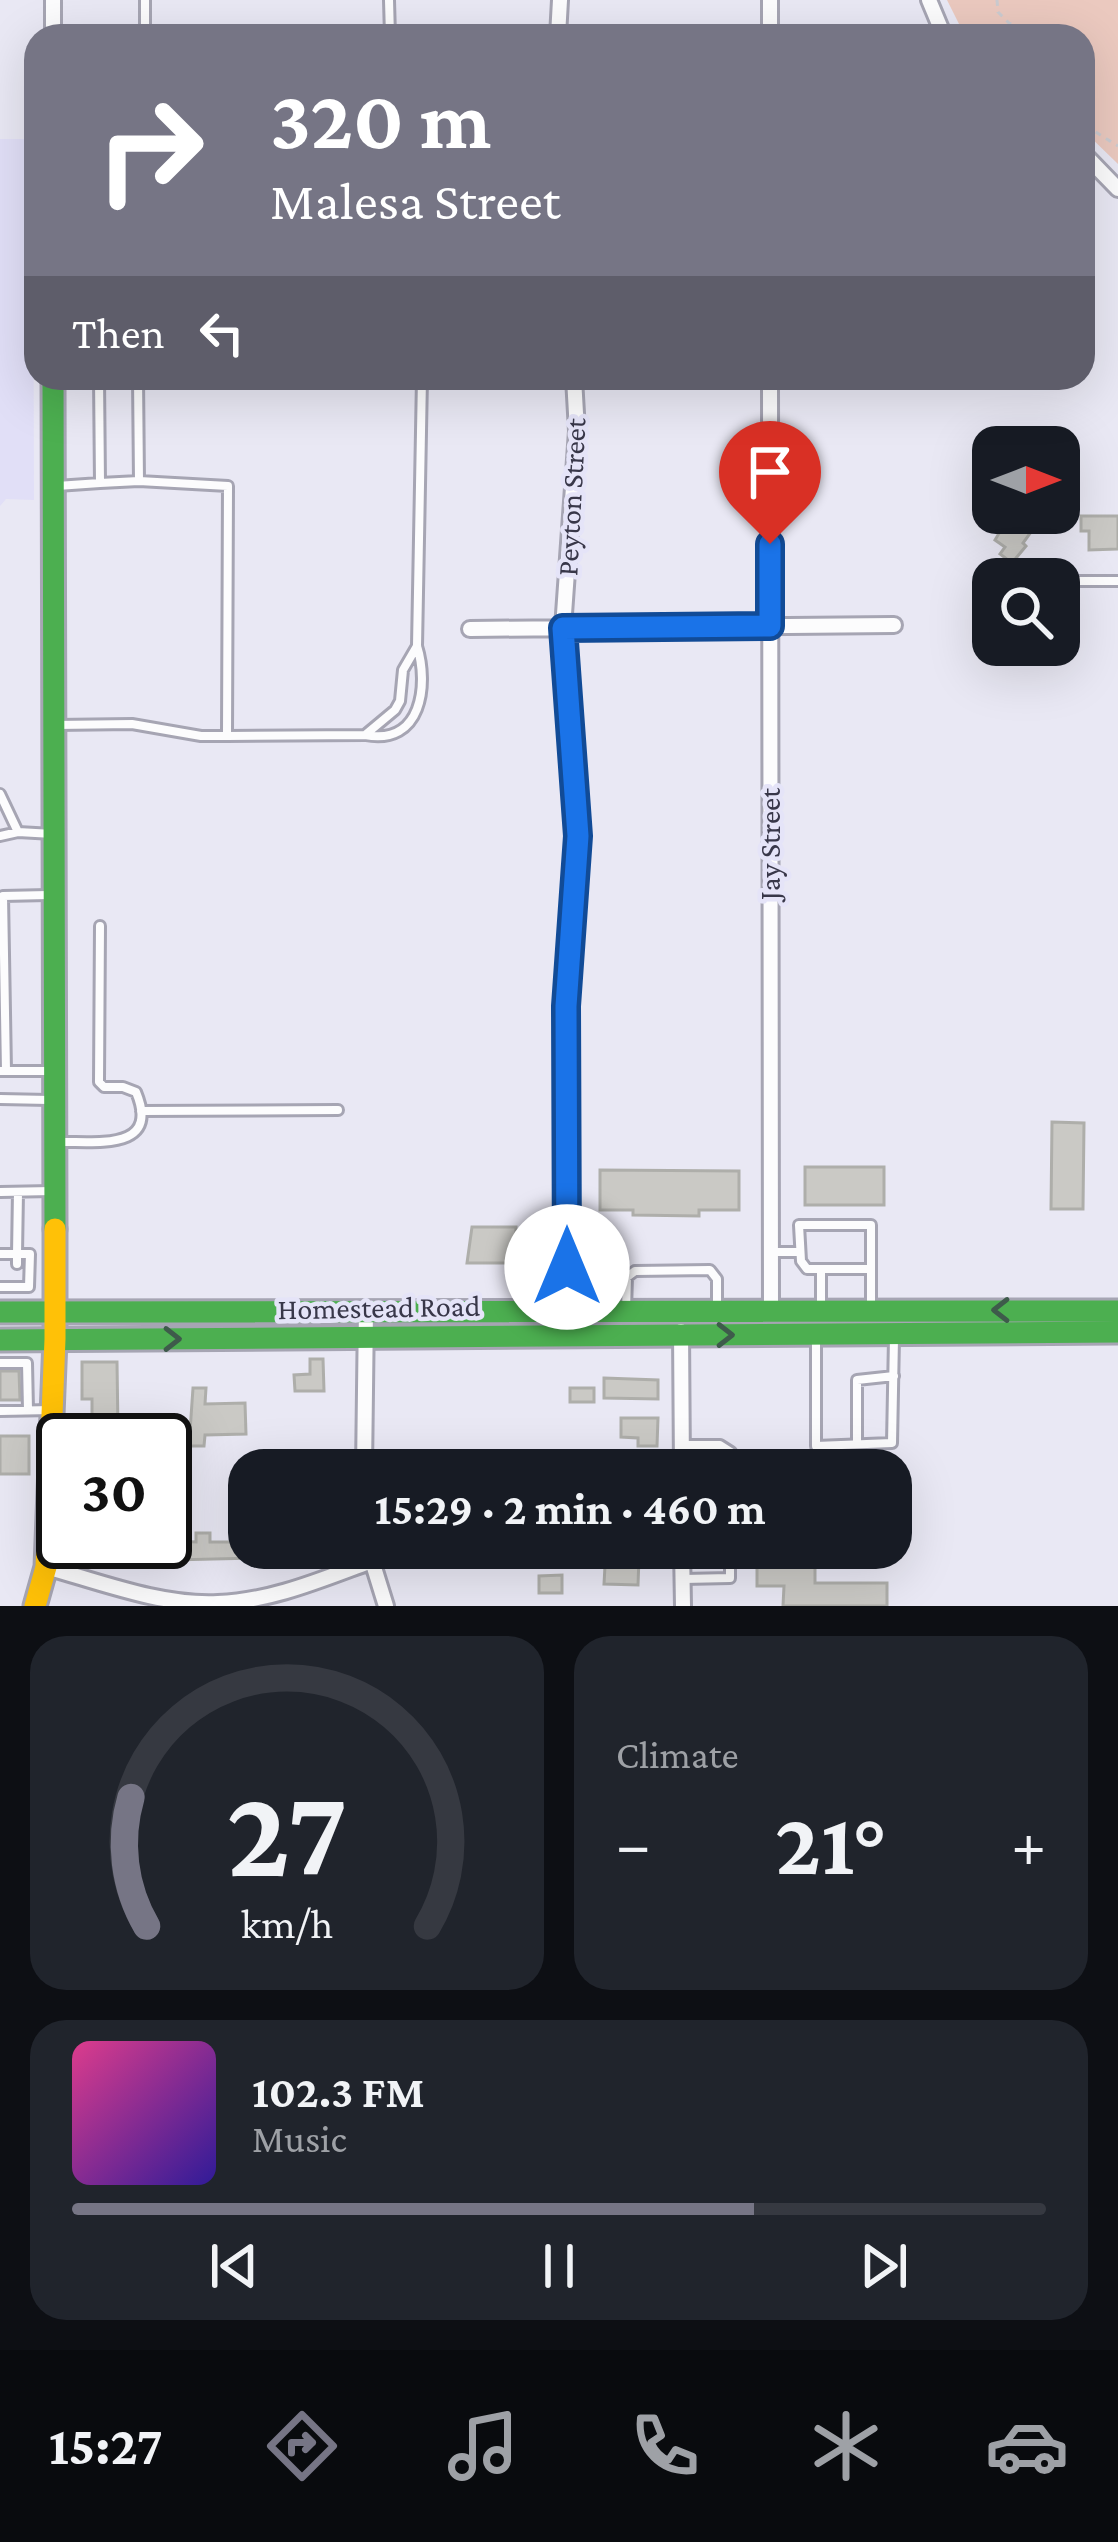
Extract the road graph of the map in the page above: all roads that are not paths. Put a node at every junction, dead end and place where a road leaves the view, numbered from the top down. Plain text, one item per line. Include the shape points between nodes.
1 (1095, 166) edge
2 (1118, 189) edge
3 (53, 390) edge
4 (100, 390) edge
5 (138, 390) edge
6 (422, 390) edge
7 (575, 390) edge
8 (770, 390) edge
9 (139, 481) junction
10 (100, 483) junction
11 (54, 486) junction
12 (1118, 580) edge
13 (1080, 581) edge
14 (894, 625) dead end
15 (770, 626) junction
16 (563, 628) junction
17 (470, 629) dead end
18 (417, 646) junction
19 (54, 725) junction
20 (365, 735) junction
21 (227, 736) junction
22 (0, 794) edge
23 (18, 832) junction
24 (55, 834) junction
25 (0, 836) edge
26 (55, 894) junction
27 (100, 926) dead end
28 (3, 1071) edge
29 (57, 1071) junction
30 (0, 1099) edge
31 (56, 1100) junction
32 (338, 1110) dead end
33 (141, 1112) junction
34 (56, 1142) junction
35 (56, 1191) junction
36 (0, 1192) edge
37 (18, 1192) junction
38 (770, 1252) junction
39 (800, 1252) junction
40 (0, 1254) edge
41 (17, 1259) junction
42 (0, 1264) edge
43 (821, 1269) junction
44 (871, 1269) junction
45 (7, 1284) edge
46 (366, 1310) junction
47 (771, 1310) junction
48 (821, 1310) junction
49 (871, 1310) junction
50 (55, 1311) junction
51 (567, 1311) junction
52 (626, 1311) junction
53 (681, 1311) junction
54 (717, 1311) junction
55 (1118, 1311) edge
56 (3, 1312) edge
57 (1118, 1332) edge
58 (894, 1333) junction
59 (566, 1335) junction
60 (682, 1335) junction
61 (816, 1335) junction
62 (55, 1339) junction
63 (366, 1339) junction
64 (0, 1340) edge
65 (0, 1363) edge
66 (894, 1376) junction
67 (28, 1410) junction
68 (53, 1410) junction
69 (0, 1411) edge
70 (53, 1413) edge
71 (682, 1445) junction
72 (857, 1446) junction
73 (364, 1449) edge
74 (682, 1449) edge
75 (726, 1449) edge
76 (45, 1569) edge
77 (54, 1569) edge
78 (339, 1569) edge
79 (374, 1569) edge
80 (682, 1569) edge
81 (730, 1569) edge
82 (682, 1579) junction
83 (215, 1605) edge
84 (35, 1606) edge
85 (386, 1606) edge
86 (682, 1606) edge

1 - 2 street
3 - 11 main road
4 - 10 lane
5 - 9 lane
6 - 18 lane
7 - 16 street, Peyton Street
8 - 15 street, Jay Street
9 - 10 lane
9 - 21 lane via 228,486
10 - 11 lane
11 - 19 main road
12 - 13 lane
14 - 15 street
15 - 16 street
15 - 38 street, Jay Street
16 - 17 street
16 - 51 street, Peyton Street via 578,836 566,1006
18 - 20 lane via 395,710
18 - 20 lane via 422,702 395,732
19 - 21 lane
19 - 24 main road
20 - 21 lane
22 - 23 lane
23 - 24 lane
23 - 25 lane
24 - 26 main road
26 - 28 lane via 3,896
26 - 29 main road
27 - 33 lane via 99,1082 136,1092
28 - 29 lane
29 - 31 main road
30 - 31 lane
31 - 34 main road
32 - 33 lane
33 - 34 lane via 136,1133 123,1141
34 - 35 main road
35 - 37 lane
35 - 50 main road
36 - 37 lane
37 - 41 lane
38 - 39 lane
38 - 47 street, Jay Street
39 - 43 lane via 807,1269
39 - 44 lane via 800,1226 871,1225
40 - 41 lane
40 - 42 lane
41 - 45 lane via 30,1254 29,1287
43 - 44 lane
43 - 48 lane
44 - 49 lane
45 - 56 lane
46 - 50 main road, Homestead Road
46 - 51 main road, Homestead Road
46 - 63 street
47 - 48 main road, Homestead Road
47 - 54 main road, Homestead Road
48 - 49 main road, Homestead Road
55 -> 49 main road, Homestead Road
50 - 56 main road, Homestead Road
50 - 62 main road
51 - 52 main road, Homestead Road
51 - 59 street, Peyton Street
52 - 53 main road, Homestead Road
52 - 54 lane via 630,1273 710,1270
53 - 54 main road, Homestead Road
53 - 60 street
57 - 58 main road, Homestead Road
58 - 61 main road, Homestead Road
58 - 66 lane
59 - 60 main road, Homestead Road
59 - 63 main road, Homestead Road
60 -> 61 main road, Homestead Road
60 - 71 street
61 - 72 lane via 816,1446
62 -> 63 main road, Homestead Road
62 - 64 main road, Homestead Road
62 - 68 main road
63 - 73 street
65 - 67 lane via 27,1363
66 - 72 lane via 892,1443
66 - 72 lane via 857,1380
67 - 68 lane
67 - 69 lane
68 - 70 main road
71 - 74 street
71 - 75 lane
76 - 84 main road
77 - 83 street
78 - 83 street via 293,1590
79 - 85 street
80 - 82 street
81 - 82 lane via 730,1578
82 - 86 street

